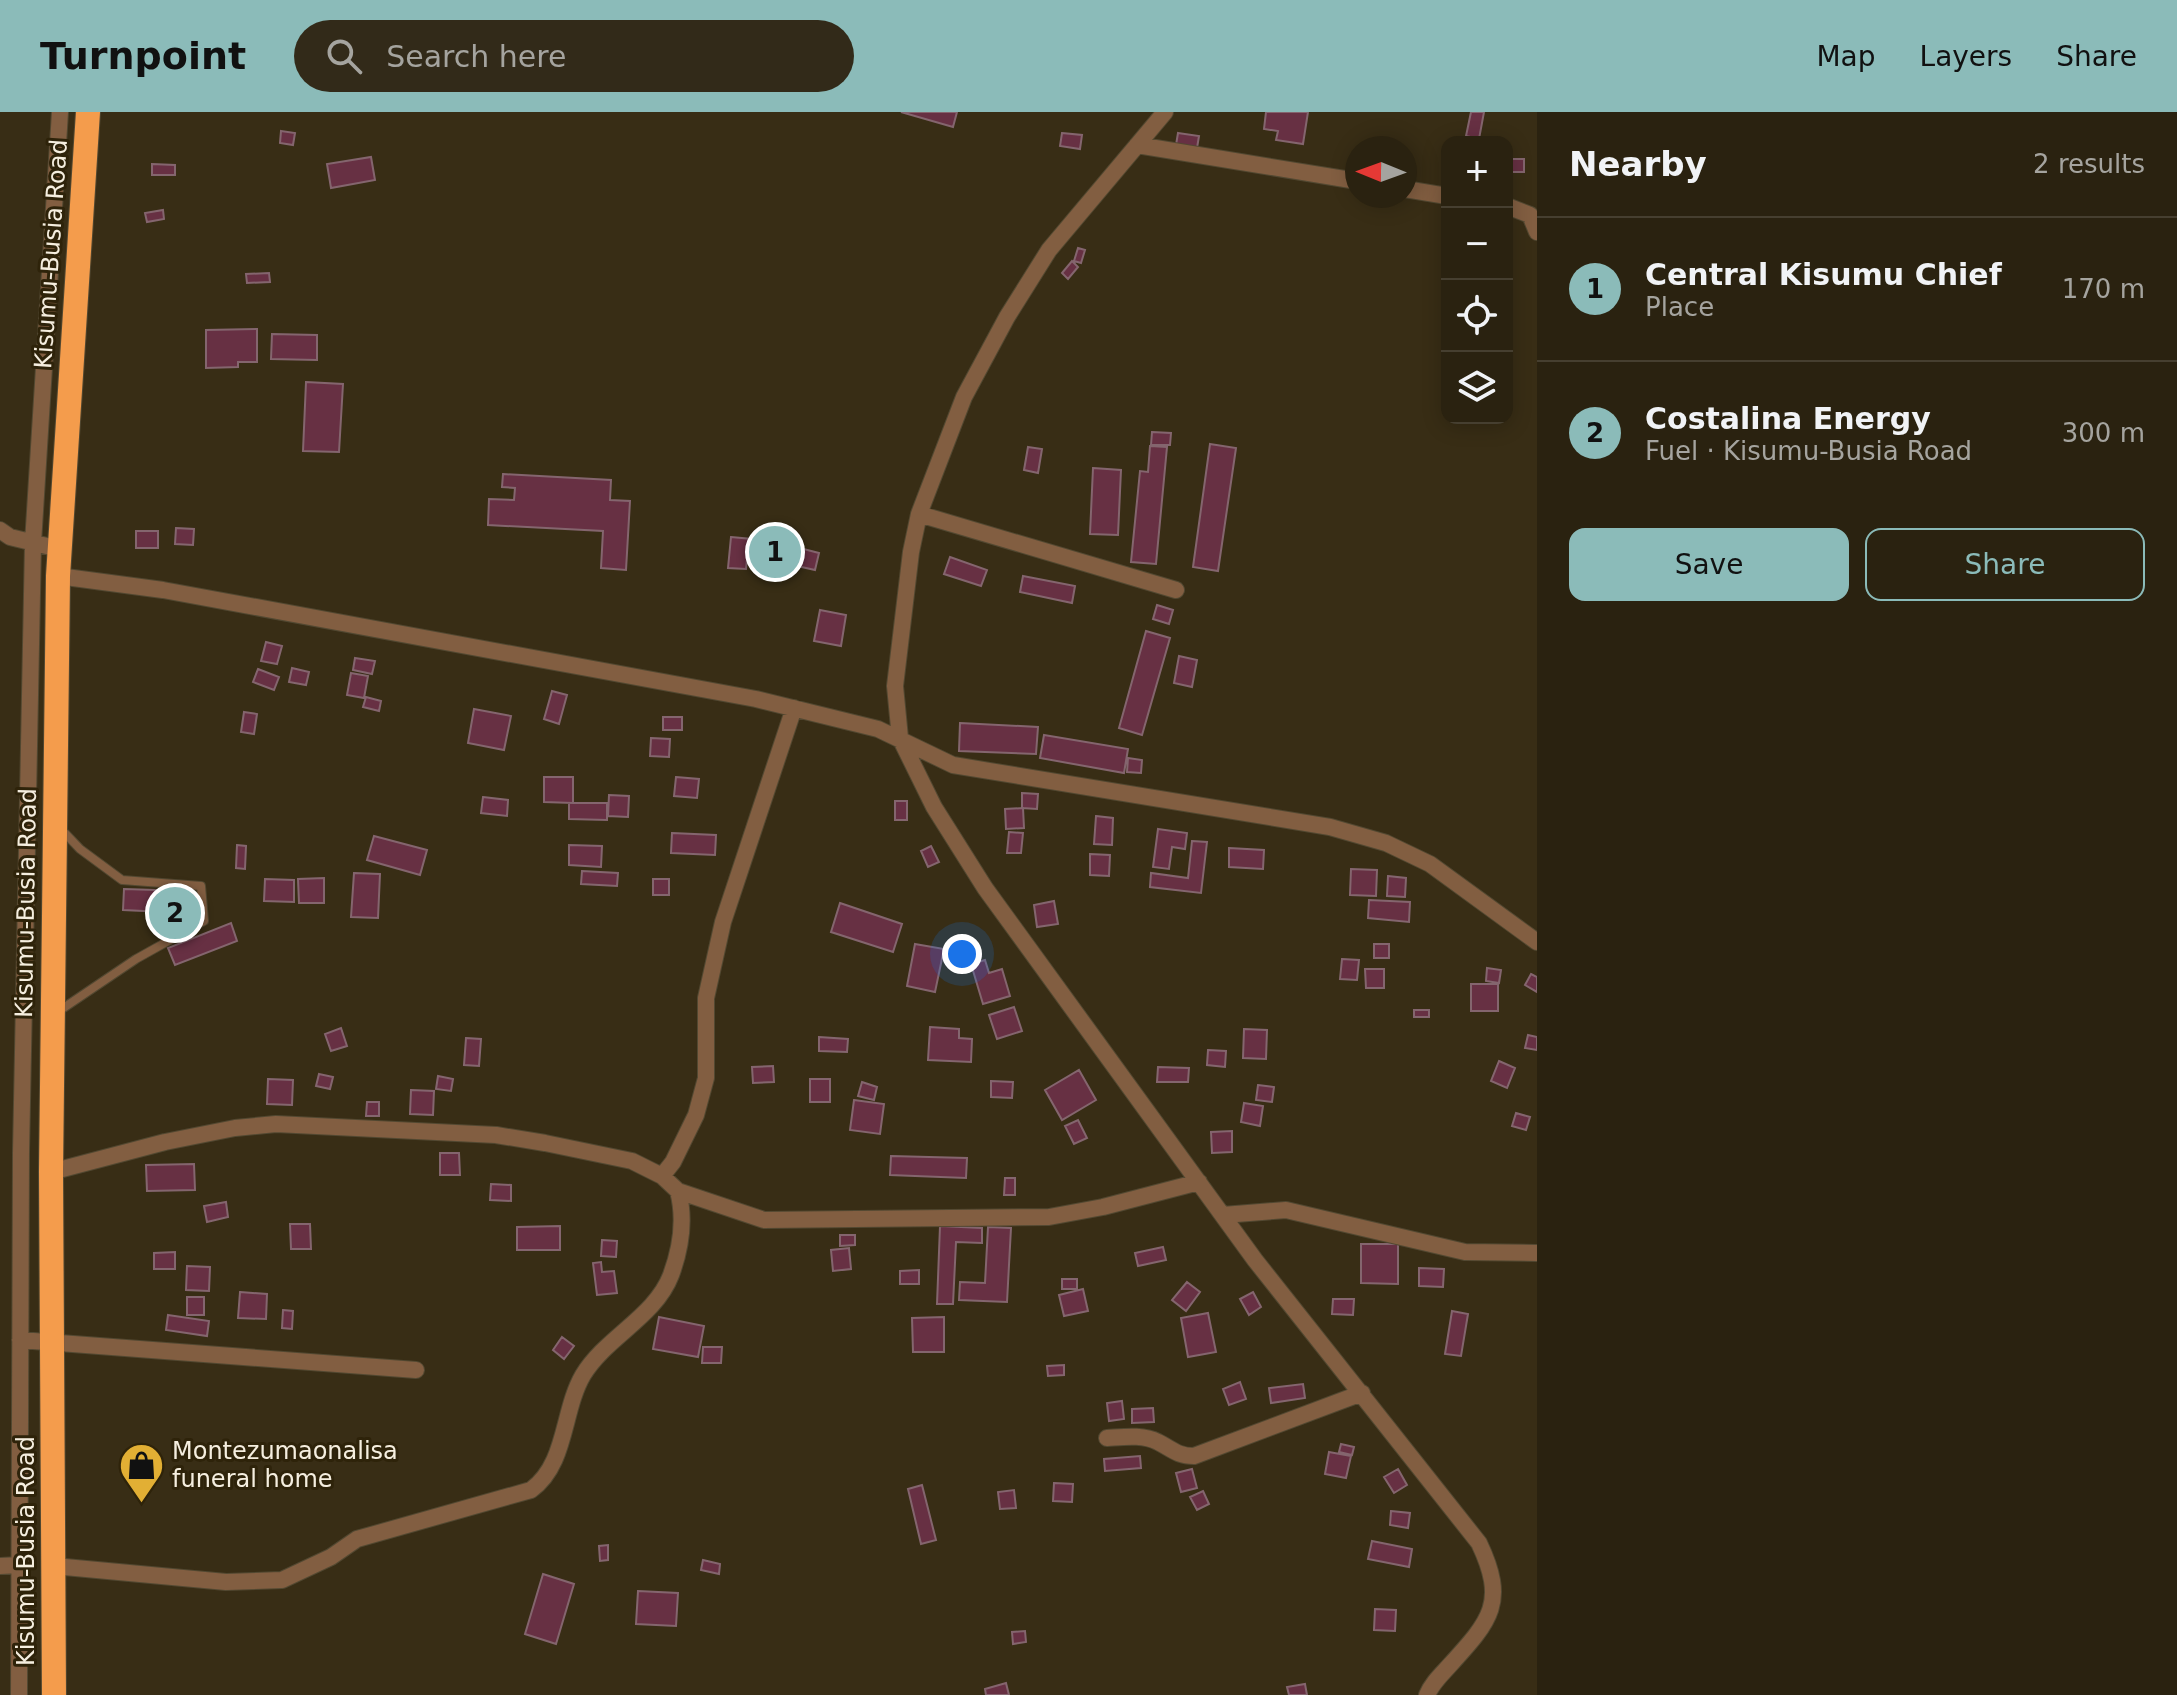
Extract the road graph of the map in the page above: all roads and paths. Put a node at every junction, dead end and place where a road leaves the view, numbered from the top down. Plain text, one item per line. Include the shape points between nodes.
1 (60, 112) edge
2 (88, 112) edge
3 (1165, 112) edge
4 (1137, 145) junction
5 (1345, 179) edge
6 (1417, 191) edge
7 (1441, 195) edge
8 (1512, 208) edge
9 (1537, 232) edge
10 (919, 514) junction
11 (0, 530) edge
12 (33, 543) junction
13 (59, 549) junction
14 (58, 576) junction
15 (1176, 590) dead end
16 (794, 708) junction
17 (900, 738) junction
18 (55, 822) junction
19 (1537, 942) edge
20 (52, 1016) junction
21 (51, 1172) junction
22 (662, 1176) junction
23 (1199, 1182) junction
24 (678, 1191) junction
25 (1223, 1215) junction
26 (1537, 1253) edge
27 (20, 1340) junction
28 (53, 1341) junction
29 (416, 1370) dead end
30 (1362, 1393) junction
31 (1107, 1438) dead end
32 (20, 1565) junction
33 (0, 1566) edge
34 (54, 1566) junction
35 (19, 1695) edge
36 (54, 1695) edge
37 (1427, 1695) edge

1 - 12 street
2 - 13 highway, Kisumu-Busia Road
3 - 4 street
4 - 5 street
4 - 10 street via 1057,239 1007,317 964,397
6 - 7 street
8 - 9 street via 1530,215
10 - 15 street
10 - 17 street via 901,610 895,686
11 - 12 street
12 - 13 street
12 - 27 street
13 - 14 highway, Kisumu-Busia Road
14 - 16 street via 209,598
14 - 18 highway, Kisumu-Busia Road
16 - 17 street
16 - 22 street via 723,922 706,998 706,1078 696,1115
17 - 19 street via 953,765 1330,827 1386,843 1430,864
17 - 23 street via 934,807 985,888
18 - 20 highway, Kisumu-Busia Road
18 - 20 lane via 80,849 122,880 201,886 204,921
20 - 21 highway, Kisumu-Busia Road
21 - 22 street via 165,1142 276,1124 496,1135 632,1161
21 - 28 highway, Kisumu-Busia Road
22 - 24 street
23 - 24 street via 1049,1217 764,1220
23 - 25 street
24 - 34 street via 682,1219 663,1292 607,1343 584,1373 551,1468 531,1490 357,1539 282,1580 226,1582
25 - 26 street via 1286,1210 1465,1252
25 - 30 street
27 - 28 street
27 - 32 street
28 - 29 street
28 - 34 highway, Kisumu-Busia Road
30 - 31 street via 1194,1456 1173,1453 1143,1437
30 - 37 street via 1479,1543 1494,1575 1494,1601 1485,1624
32 - 33 street
32 - 35 street
34 - 36 highway, Kisumu-Busia Road

